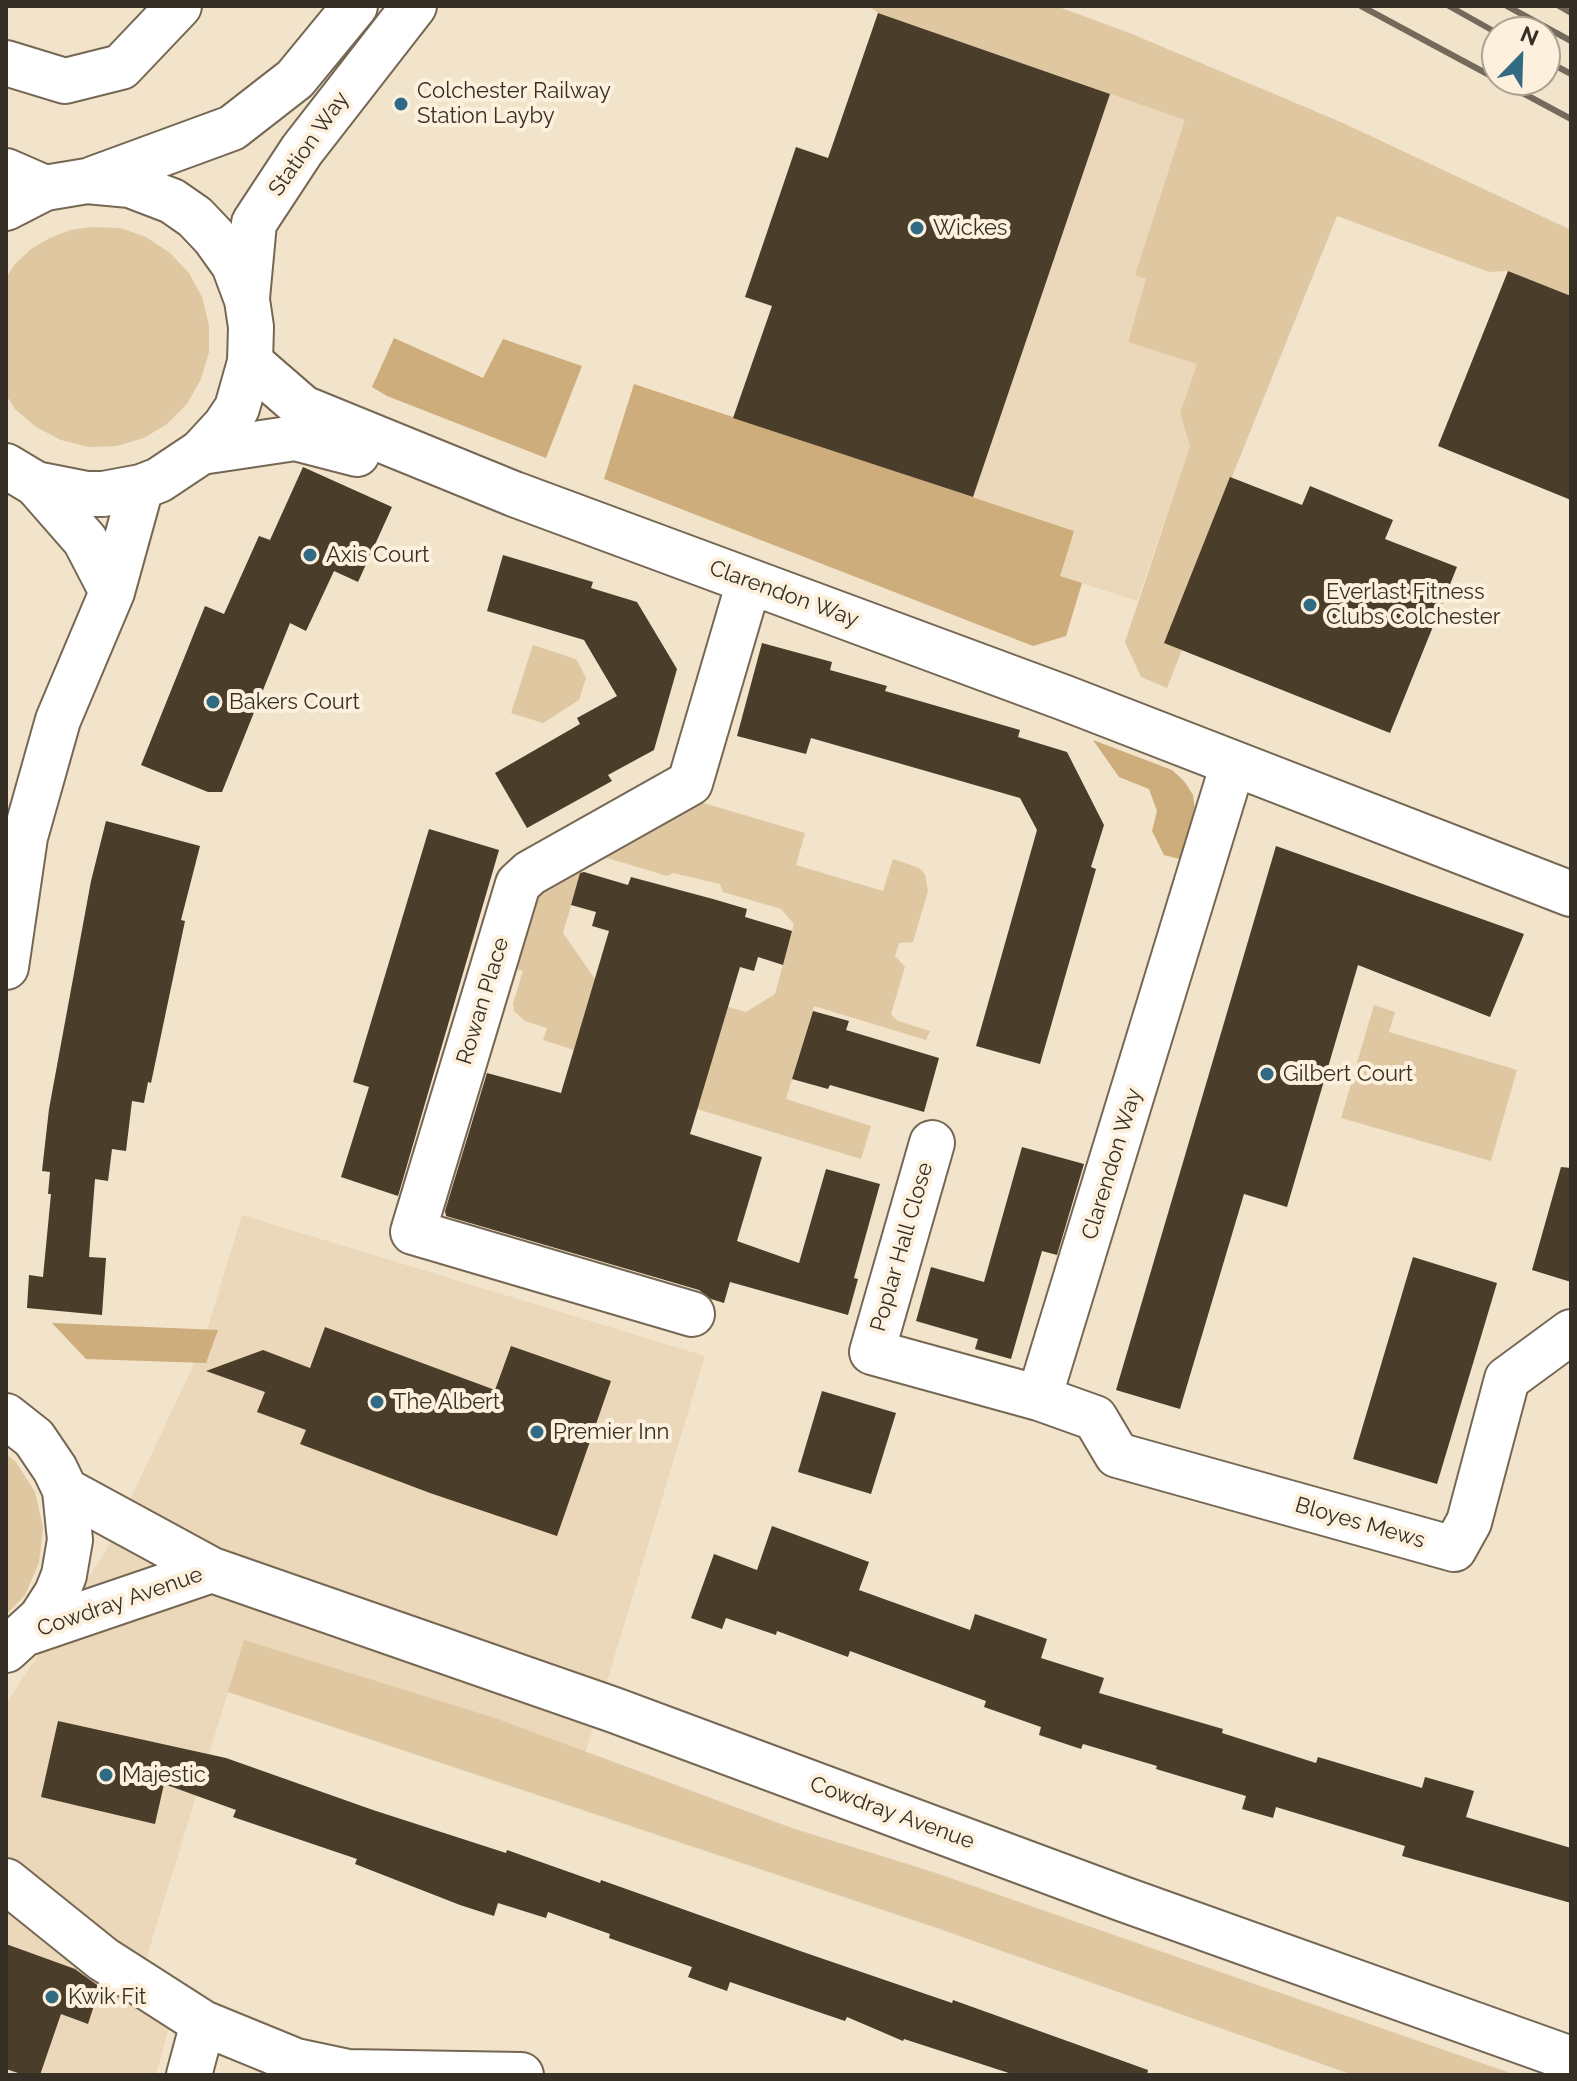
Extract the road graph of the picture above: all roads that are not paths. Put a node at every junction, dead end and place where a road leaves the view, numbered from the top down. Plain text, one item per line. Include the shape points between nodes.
1 (179, 6) edge
2 (355, 6) edge
3 (414, 6) edge
4 (6, 63) edge
5 (6, 171) edge
6 (66, 184) junction
7 (6, 208) edge
8 (247, 300) junction
9 (250, 362) junction
10 (201, 452) junction
11 (15, 473) edge
12 (141, 487) junction
13 (514, 494) junction
14 (749, 582) junction
15 (112, 592) junction
16 (1233, 764) junction
17 (1571, 894) edge
18 (6, 967) edge
19 (932, 1143) dead end
20 (692, 1314) dead end
21 (1571, 1332) edge
22 (1039, 1398) junction
23 (6, 1416) edge
24 (65, 1490) junction
25 (212, 1570) junction
26 (17, 1642) edge
27 (6, 1881) edge
28 (203, 2023) junction
29 (1571, 2059) edge
30 (189, 2075) edge
31 (521, 2075) edge

1 - 4 street via 121,67 65,81
2 - 6 street via 295,79 232,128
3 - 8 street, Station Way via 302,150 254,223
5 - 6 street
6 - 7 street
6 - 8 street via 130,185 172,201 214,237 234,265
8 - 9 street
9 - 10 street via 237,408
9 - 13 street, Clarendon Way via 303,408
10 - 12 street
10 - 13 street, Clarendon Way via 295,438
11 - 12 street via 87,494
11 - 15 street via 85,540
12 - 15 street
13 - 14 street, Clarendon Way
14 - 16 street, Clarendon Way
14 - 20 street, Rowan Place via 690,783 518,884 413,1232
15 - 18 street via 58,720 25,837
16 - 17 street, Clarendon Way
16 - 22 street, Clarendon Way
19 - 22 street, Poplar Hall Close via 872,1352
21 - 22 street, Bloyes Mews via 1507,1379 1469,1522 1454,1549 1117,1455 1095,1418
23 - 24 street via 41,1448
24 - 25 street, Cowdray Avenue
24 - 26 street via 70,1540 64,1575 41,1618
25 - 26 street, Cowdray Avenue
25 - 29 street, Cowdray Avenue
27 - 28 street via 103,1959
28 - 30 street
28 - 31 street via 296,2061 348,2072

